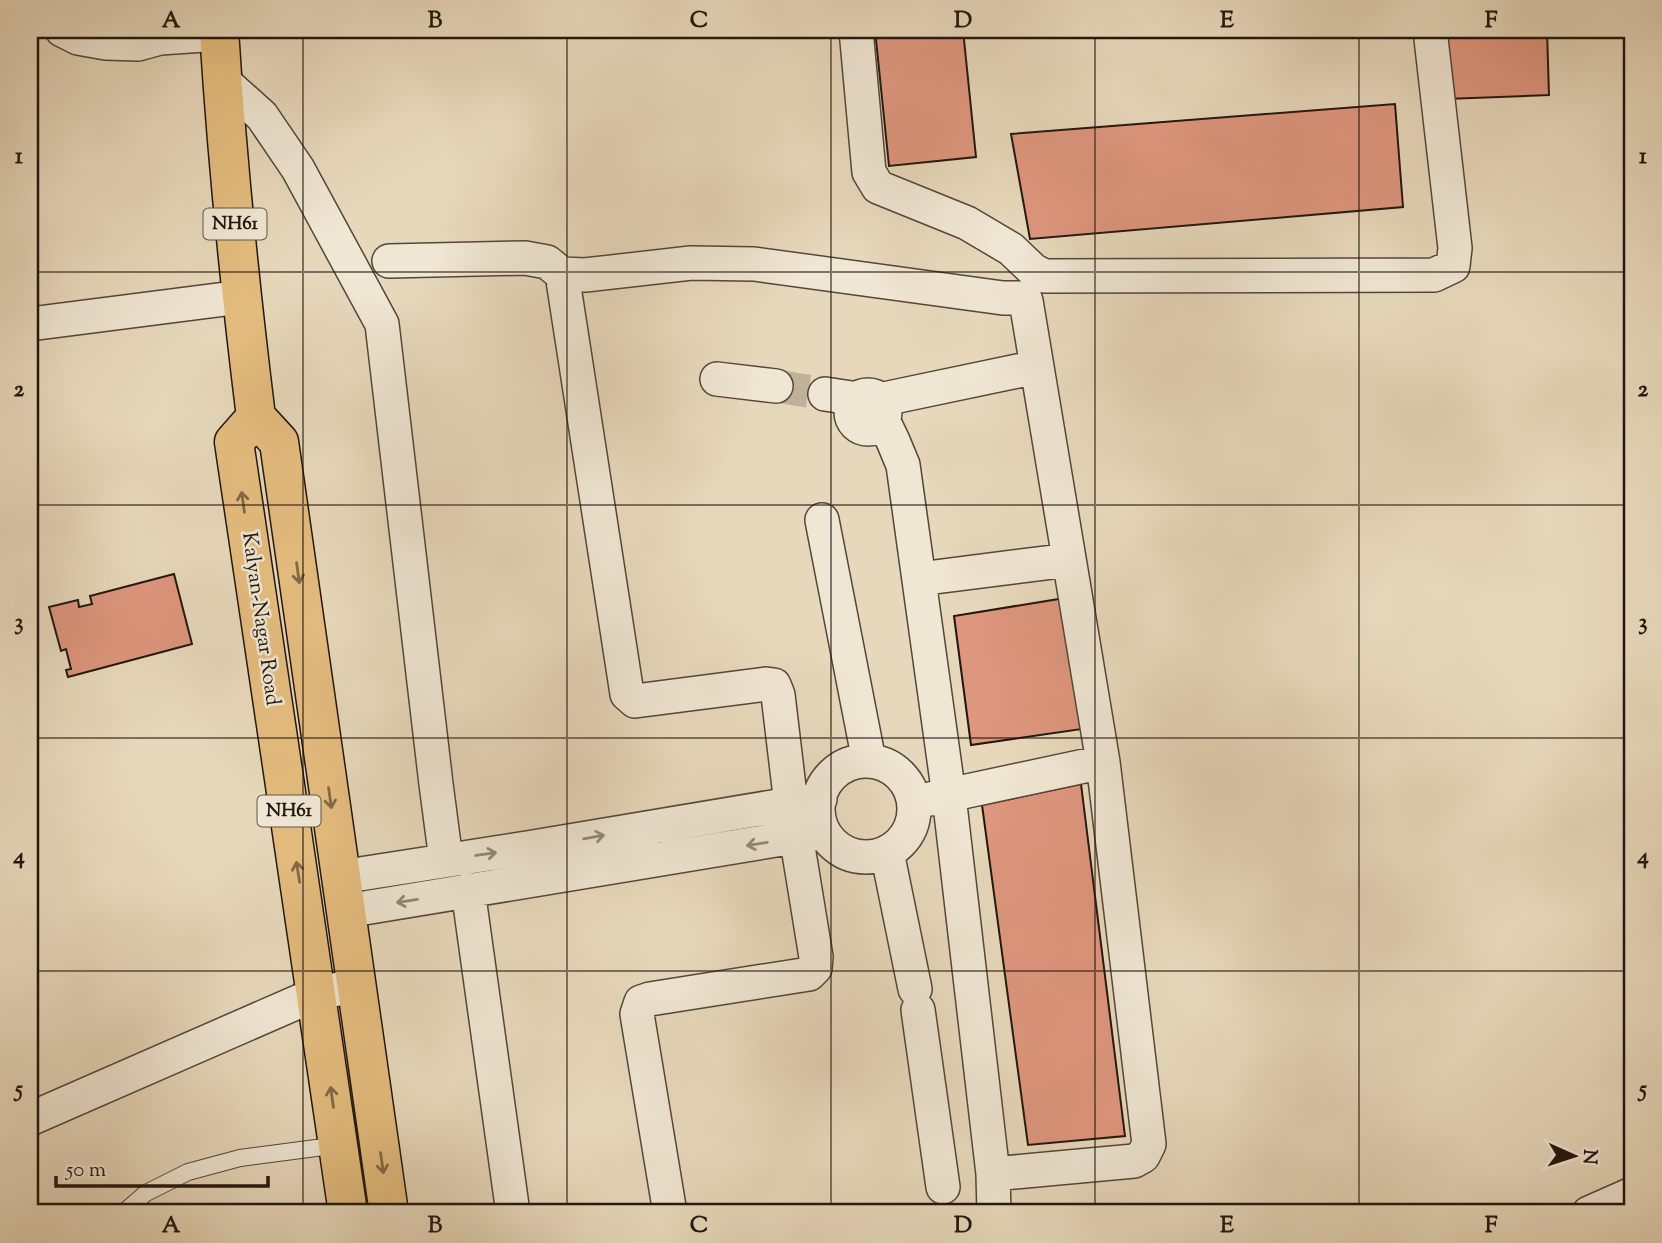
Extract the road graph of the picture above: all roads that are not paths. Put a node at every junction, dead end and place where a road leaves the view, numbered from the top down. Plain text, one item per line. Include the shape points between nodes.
1 (62, 30) edge
2 (856, 30) edge
3 (1430, 30) edge
4 (219, 32) edge
5 (222, 80) junction
6 (389, 261) dead end
7 (562, 274) junction
8 (242, 297) junction
9 (30, 324) edge
10 (1037, 367) junction
11 (717, 379) dead end
12 (776, 386) tunnel mouth
13 (825, 394) tunnel mouth
14 (873, 406) junction
15 (256, 417) junction
16 (822, 520) dead end
17 (1069, 560) junction
18 (919, 579) junction
19 (869, 761) junction
20 (1103, 762) junction
21 (949, 796) junction
22 (805, 802) junction
23 (914, 803) junction
24 (810, 835) junction
25 (887, 852) junction
26 (446, 860) junction
27 (468, 891) junction
28 (343, 894) junction
29 (356, 985) junction
30 (316, 994) junction
31 (30, 1119) edge
32 (339, 1145) junction
33 (993, 1174) junction
34 (943, 1188) dead end
35 (1632, 1194) edge
36 (124, 1213) edge
37 (348, 1213) edge
38 (389, 1213) edge
39 (513, 1213) edge
40 (670, 1213) edge
41 (994, 1213) edge
42 (1589, 1213) edge

1 - 4 street via 78,38 138,44
2 - 3 street via 869,172 878,187 967,223 1011,249 1033,270 1058,276 1434,275 1453,266 1455,248
4 - 5 highway, NH61
5 - 8 highway, NH61
5 - 26 street via 262,116 298,169 382,324
6 - 7 street via 525,258 547,262
7 - 10 street via 691,263 754,264 1019,298 1026,302
7 - 22 street via 627,694 635,701 774,685
8 - 9 street
8 - 15 highway, NH61
10 - 14 street
10 - 17 street
11 - 12 street
13 - 14 street
14 - 18 street via 903,465
15 -> 28 highway via 279,442
30 -> 15 highway, Kalyan-Nagar Road / NH61 via 234,442
16 - 19 street
17 - 18 street
17 - 20 street
18 - 21 street
19 - 22 street via 839,769 821,793
19 - 23 street via 898,774
20 - 21 street
20 - 33 street via 1149,1144 1134,1161
21 - 23 street
21 - 33 street
22 - 24 street
26 -> 22 street
23 - 25 street via 907,834
24 - 25 street via 827,837 851,855
24 -> 27 street
24 - 40 street via 815,968 808,974 650,999 642,1002 637,1014
25 - 34 street via 916,999
26 - 28 street
27 -> 28 street
27 - 39 street
28 - 29 highway
29 - 30 street
29 -> 38 highway
30 - 31 street
32 -> 30 highway, Kalyan-Nagar Road / NH61
32 - 36 lane via 240,1158 188,1172 146,1193
32 - 37 highway, Kalyan-Nagar Road / NH61
33 - 41 street
35 - 42 street

